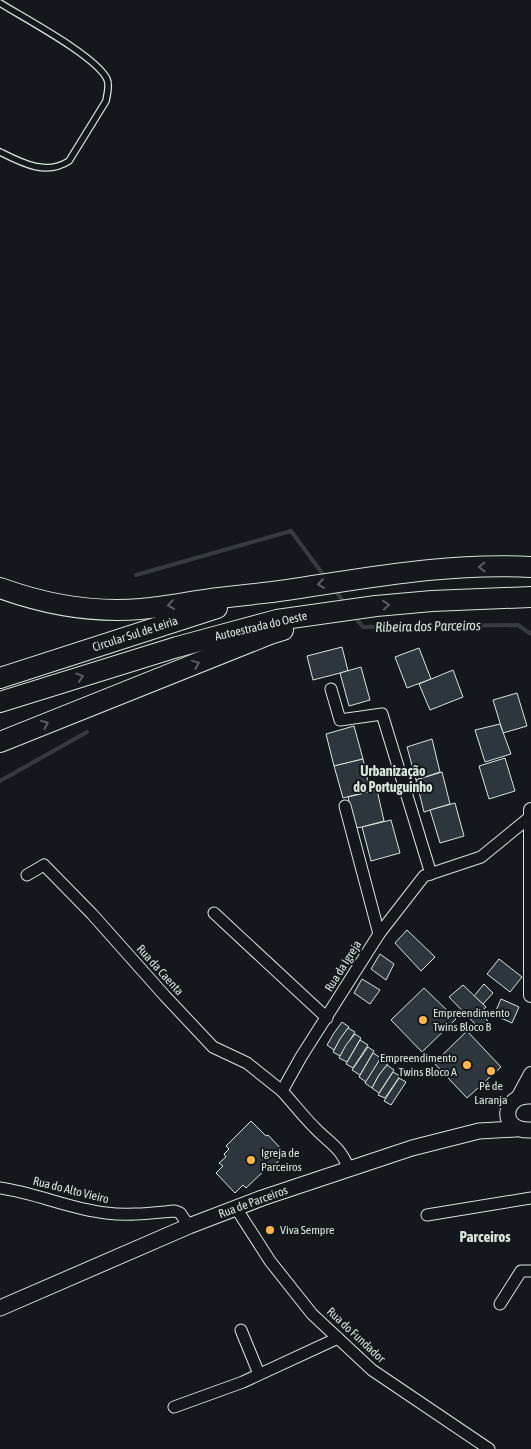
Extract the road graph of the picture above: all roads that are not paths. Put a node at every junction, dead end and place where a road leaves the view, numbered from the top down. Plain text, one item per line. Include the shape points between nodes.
1 (0, 3) edge
2 (0, 152) edge
3 (531, 567) edge
4 (0, 588) edge
5 (271, 592) junction
6 (531, 597) edge
7 (278, 626) junction
8 (0, 678) edge
9 (331, 689) dead end
10 (0, 702) edge
11 (0, 742) edge
12 (346, 806) dead end
13 (531, 810) edge
14 (530, 816) edge
15 (431, 874) junction
16 (27, 875) dead end
17 (214, 913) dead end
18 (379, 934) junction
19 (531, 995) edge
20 (327, 1018) junction
21 (531, 1074) edge
22 (282, 1091) junction
23 (519, 1101) edge
24 (523, 1130) edge
25 (478, 1131) junction
26 (349, 1170) junction
27 (0, 1188) edge
28 (531, 1198) edge
29 (236, 1208) junction
30 (427, 1215) dead end
31 (189, 1226) junction
32 (531, 1271) edge
33 (500, 1304) dead end
34 (0, 1308) edge
35 (241, 1330) dead end
36 (338, 1338) junction
37 (259, 1374) junction
38 (174, 1406) dead end
39 (489, 1449) edge

1 - 2 lane via 79,51 108,80 106,101 69,161 60,167 47,169 31,166
3 -> 5 highway via 413,571
5 -> 4 highway via 140,609 117,609 56,604
5 - 8 highway, Circular Sul de Leiria
7 -> 6 highway, Autoestrada do Oeste via 319,613 376,606 432,600
10 -> 7 highway, Autoestrada do Oeste via 177,647
11 -> 7 highway
9 - 15 street via 340,720 382,714
12 - 18 street
13 - 14 street
14 - 15 street, Rua da Igreja via 481,857
14 - 19 street
15 - 18 street, Rua da Igreja via 424,876
16 - 22 street, Rua da Caenta via 44,865 213,1046 248,1063
17 - 20 street
18 - 20 street, Rua da Igreja
20 - 22 street, Rua da Igreja
21 - 23 street
22 - 26 street via 314,1128 340,1151
23 - 24 main road via 509,1119
23 - 25 main road
24 - 25 main road, Rua de Parceiros
25 - 26 main road, Rua de Parceiros via 412,1148
26 - 29 main road, Rua de Parceiros
27 - 31 street, Rua do Alto Vieiro via 105,1214 175,1211
28 - 30 street
29 - 31 main road, Rua de Parceiros
29 - 36 street, Rua do Fundador via 270,1261 312,1314
31 - 34 main road, Rua de Parceiros
32 - 33 street via 522,1271
35 - 37 street
36 - 37 street
36 - 39 street, Rua do Fundador via 372,1370
37 - 38 street

